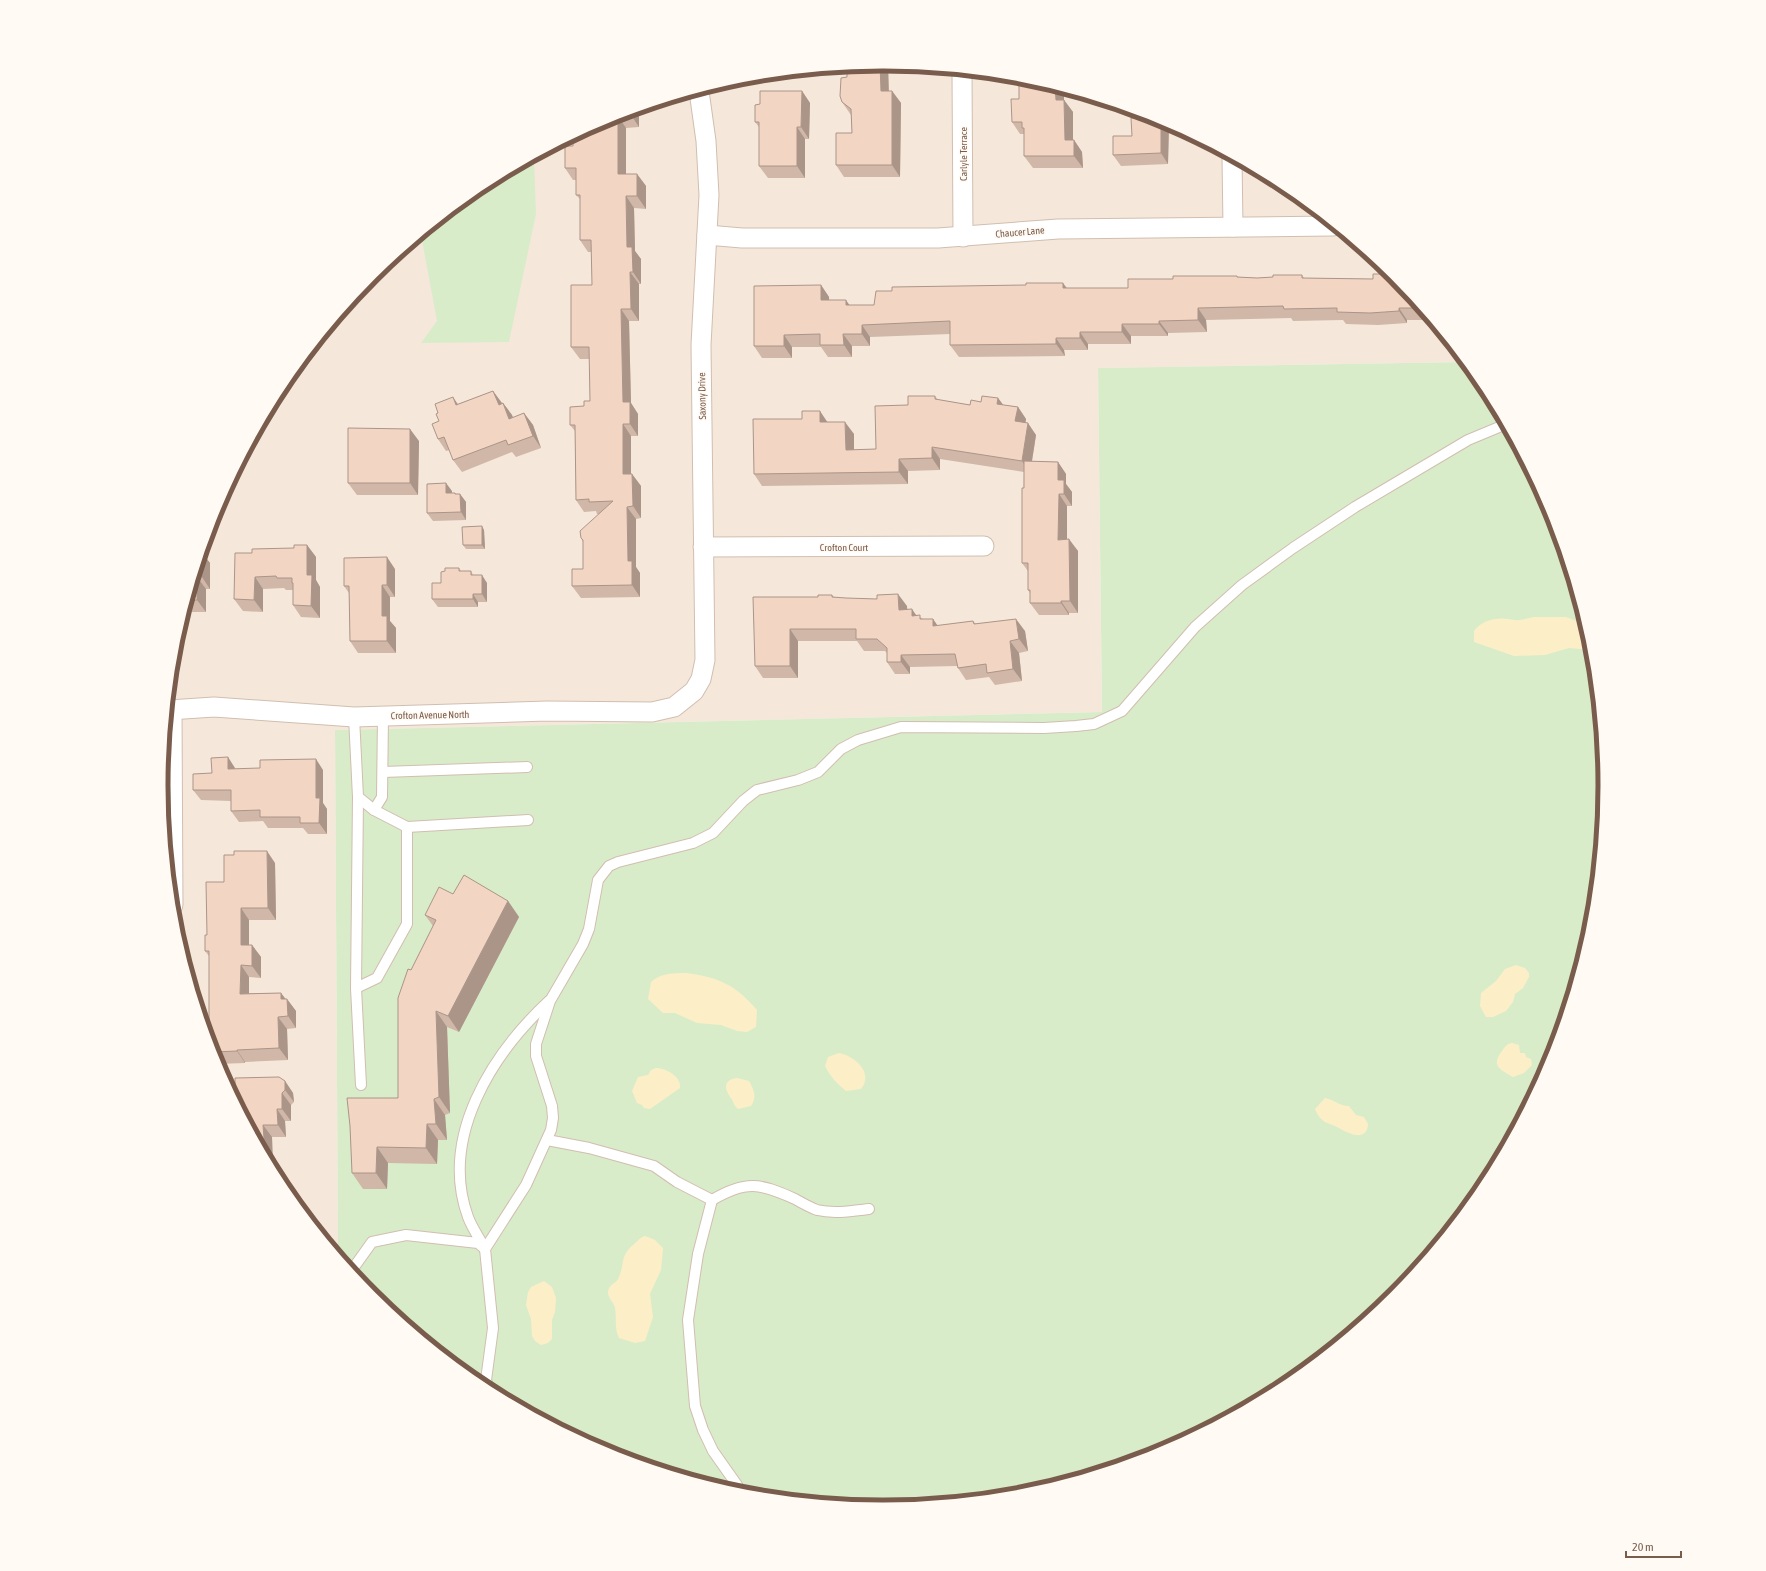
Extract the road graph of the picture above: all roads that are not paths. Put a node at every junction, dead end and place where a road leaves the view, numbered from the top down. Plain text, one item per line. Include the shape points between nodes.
1 (962, 76) edge
2 (700, 95) edge
3 (1232, 163) edge
4 (1327, 226) edge
5 (1233, 227) junction
6 (707, 235) junction
7 (963, 237) junction
8 (1501, 426) edge
9 (984, 546) dead end
10 (704, 547) junction
11 (687, 697) joint
12 (173, 710) edge
13 (382, 716) junction
14 (354, 717) junction
15 (170, 735) edge
16 (527, 767) dead end
17 (383, 772) junction
18 (358, 797) junction
19 (374, 810) junction
20 (528, 820) dead end
21 (407, 827) junction
22 (172, 853) edge
23 (356, 988) junction
24 (550, 1001) junction
25 (361, 1085) dead end
26 (547, 1140) junction
27 (712, 1200) junction
28 (869, 1209) dead end
29 (486, 1249) junction
30 (355, 1266) edge
31 (486, 1380) edge
32 (737, 1484) edge

1 - 7 street, Carlyle Terrace
2 - 6 street, Saxony Drive via 706,141 709,195
3 - 5 street
4 - 5 street, Chaucer Lane
5 - 7 street, Chaucer Lane via 1058,229
6 - 7 street, Chaucer Lane via 742,238
6 - 10 street, Saxony Drive via 701,345
8 - 24 lane via 1468,440 1355,507 1242,585 1195,627 1122,711 1106,719 1094,724 1044,728 889,729 841,749 818,772 798,780 757,790 713,833 693,843 609,866 598,880 589,929 583,944
9 - 10 street, Crofton Court
10 - 11 street, Saxony Drive via 704,660 701,679
11 - 13 street, Crofton Avenue North via 674,707 652,712 547,711
12 - 14 street, Crofton Avenue North via 214,707
13 - 14 street, Crofton Avenue North
13 - 17 lane
14 - 18 lane
15 - 22 street
16 - 17 lane
17 - 19 lane via 382,798
18 - 19 lane
18 - 23 lane
19 - 21 lane
20 - 21 lane
21 - 23 lane via 407,924 377,978
23 - 25 lane
24 - 26 lane via 536,1044 536,1056 554,1118
24 - 29 lane via 499,1058 486,1077 462,1140 464,1202 469,1218
26 - 27 lane via 654,1166 677,1182
26 - 29 lane via 526,1185
27 - 28 lane via 726,1191 746,1185 768,1189 817,1210 837,1212
27 - 32 lane via 698,1254 688,1320 695,1406 713,1451
29 - 30 lane via 478,1243 406,1235 372,1242
29 - 31 lane via 493,1328

